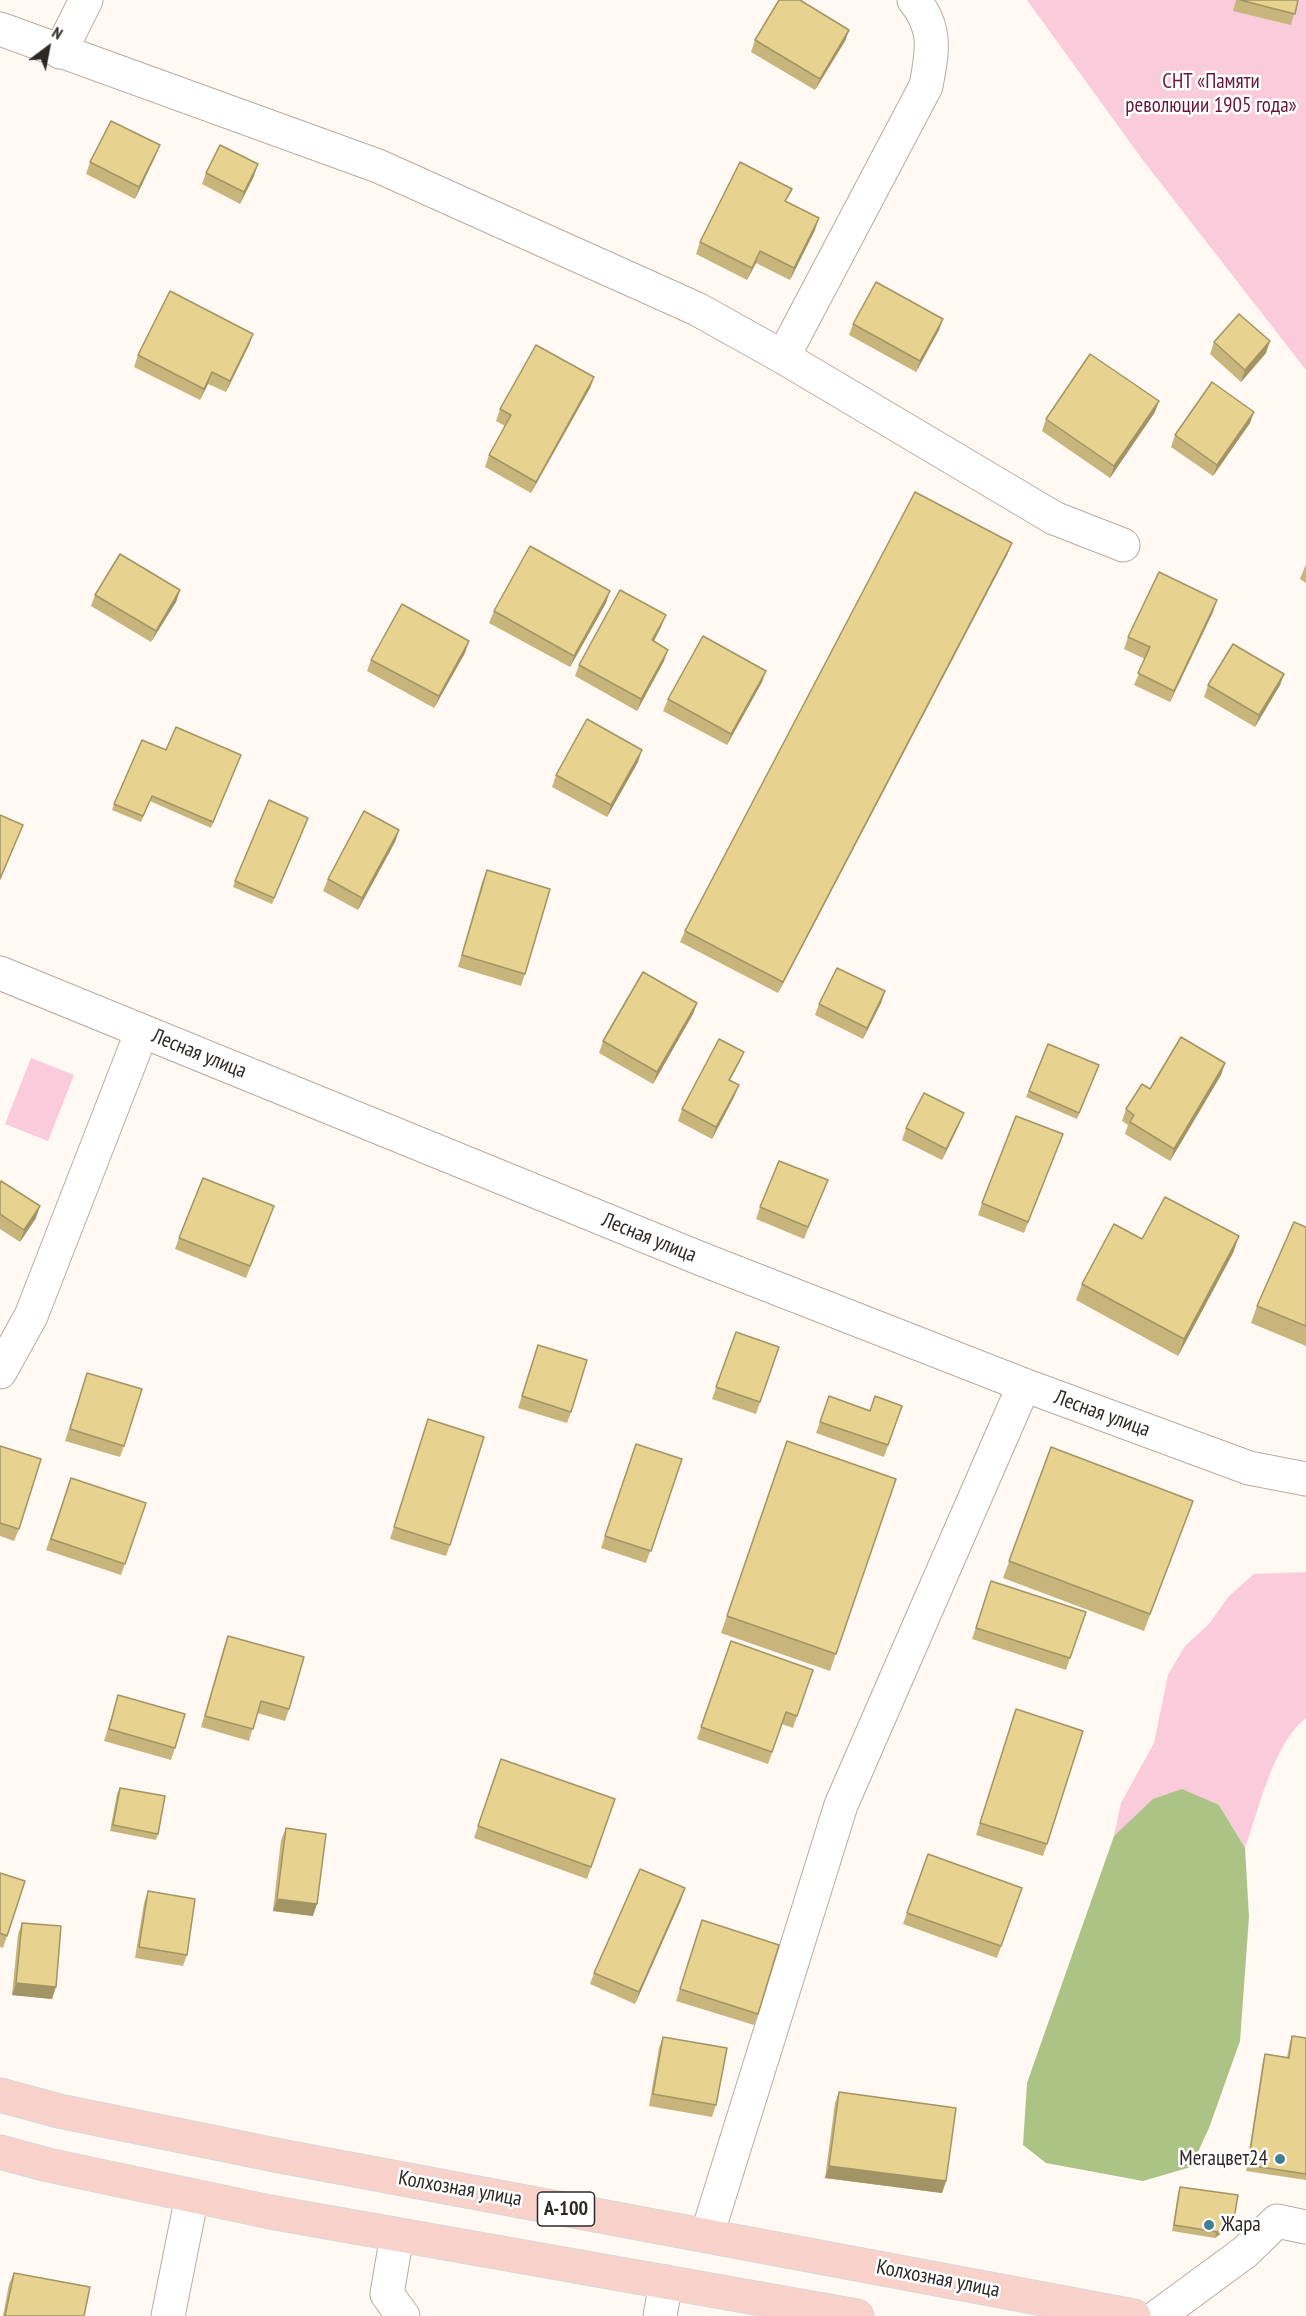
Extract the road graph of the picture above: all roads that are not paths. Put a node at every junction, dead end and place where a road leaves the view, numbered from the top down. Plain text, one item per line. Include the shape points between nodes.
1 (86, 0) edge
2 (914, 0) edge
3 (0, 29) edge
4 (60, 52) junction
5 (783, 357) junction
6 (1123, 545) dead end
7 (0, 973) edge
8 (142, 1031) junction
9 (0, 1372) edge
10 (1024, 1385) junction
11 (1306, 1479) edge
12 (0, 2095) edge
13 (0, 2152) edge
14 (192, 2196) junction
15 (1306, 2226) edge
16 (397, 2235) junction
17 (707, 2235) junction
18 (666, 2282) junction
19 (168, 2316) edge
20 (403, 2316) edge
21 (660, 2316) edge
22 (857, 2316) edge
23 (1134, 2316) edge
24 (1158, 2316) edge

1 - 4 street
2 - 5 street via 925,13 933,48 926,86
3 - 4 street
4 - 5 street via 378,166 697,309
5 - 6 street via 1054,518
7 - 8 street, Лесная улица
8 - 9 street via 31,1316
8 - 10 street, Лесная улица via 699,1258
10 - 11 street, Лесная улица via 1249,1468
10 - 17 street via 842,1804
12 - 17 main road, Колхозная улица / А-100 via 280,2156
13 - 14 main road
14 - 16 main road
14 - 19 street
15 - 24 street via 1276,2221 1245,2252
16 - 18 main road
16 - 20 street via 387,2294
17 - 23 main road, Колхозная улица / А-100
18 - 21 street
18 - 22 main road

